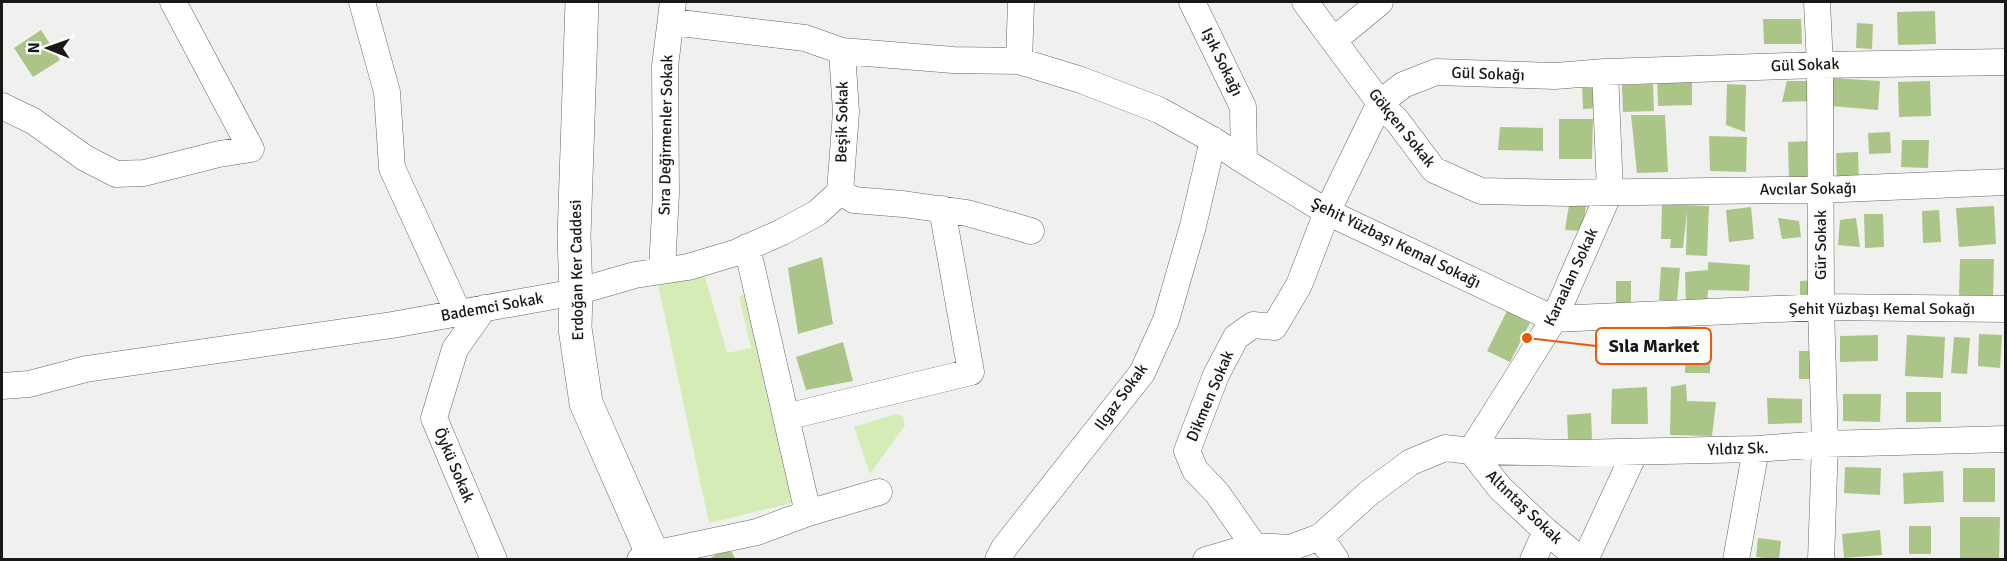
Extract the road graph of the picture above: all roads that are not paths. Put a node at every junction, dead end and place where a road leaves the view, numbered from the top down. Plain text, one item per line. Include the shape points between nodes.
1 (173, 2) edge
2 (362, 2) edge
3 (582, 2) edge
4 (1021, 2) edge
5 (1192, 2) edge
6 (1305, 2) edge
7 (1380, 2) edge
8 (1817, 2) edge
9 (672, 12) edge
10 (1334, 40) junction
11 (842, 51) junction
12 (1019, 61) junction
13 (2006, 62) edge
14 (1820, 64) junction
15 (1605, 72) junction
16 (1380, 102) junction
17 (2, 106) edge
18 (1213, 140) junction
19 (1244, 161) junction
20 (2006, 183) edge
21 (1820, 189) junction
22 (1610, 191) junction
23 (840, 192) junction
24 (942, 209) junction
25 (1327, 212) junction
26 (1031, 231) dead end
27 (747, 248) junction
28 (662, 270) junction
29 (576, 292) junction
30 (1821, 307) junction
31 (484, 308) junction
32 (2006, 309) edge
33 (458, 312) junction
34 (1554, 319) junction
35 (2, 386) edge
36 (786, 417) junction
37 (2006, 439) edge
38 (1825, 444) junction
39 (1756, 449) junction
40 (1471, 451) junction
41 (1635, 452) junction
42 (879, 492) dead end
43 (808, 513) junction
44 (1546, 531) junction
45 (1320, 537) junction
46 (1254, 546) junction
47 (649, 558) edge
48 (494, 560) edge
49 (998, 560) edge
50 (1206, 560) edge
51 (1336, 560) edge
52 (1533, 560) edge
53 (1583, 560) edge
54 (1736, 560) edge
55 (1821, 560) edge

1 - 17 street via 251,149 144,173 116,174
2 - 33 street via 387,92 392,168
3 - 29 main road, Erdoğan Ker Caddesi via 574,237
4 - 12 street
5 - 19 street, Işık Sokağı via 1243,107
6 - 10 street, Gökçen Sokak
7 - 10 street
8 - 14 street, Gür Sokak
9 - 11 street, Şehit Yüzbaşı Kemal Sokağı via 805,38
9 - 28 street, Sıra Değirmenler Sokak via 665,66
10 - 16 street, Gökçen Sokak
11 - 12 street, Şehit Yüzbaşı Kemal Sokağı
11 - 23 street, Beşik Sokak via 846,112
12 - 18 street, Şehit Yüzbaşı Kemal Sokağı via 1160,110
13 - 14 street, Gül Sokak
14 - 15 street, Gül Sokak
14 - 21 street, Gür Sokak
15 - 16 street, Gül Sokağı via 1555,76 1436,72 1403,85
15 - 22 street, Karaalan Sokak
16 - 22 street, Gökçen Sokak via 1434,170 1481,191
16 - 25 street, Dikmen Sokak
18 - 19 street, Şehit Yüzbaşı Kemal Sokağı
18 - 49 street, Ilgaz Sokak via 1166,320 1142,373
19 - 25 street, Şehit Yüzbaşı Kemal Sokağı
20 - 21 street, Avcılar Sokağı
21 - 22 street, Avcılar Sokağı
21 - 30 street, Gür Sokak
22 - 34 street, Karaalan Sokak
23 - 24 street via 854,200
23 - 27 street, Bademci Sokak via 817,213
24 - 26 street
24 - 36 street via 971,372
25 - 34 street, Şehit Yüzbaşı Kemal Sokağı
25 - 46 street, Dikmen Sokak via 1299,285 1274,327 1253,325 1236,337 1216,375 1188,451 1195,470 1217,493
27 - 28 street, Bademci Sokak via 688,267
27 - 36 street
28 - 29 street, Bademci Sokak
29 - 31 street, Bademci Sokak
29 - 47 main road, Erdoğan Ker Caddesi via 575,328 586,403
30 - 32 street, Şehit Yüzbaşı Kemal Sokağı
30 - 34 street, Şehit Yüzbaşı Kemal Sokağı
30 - 38 street, Gür Sokak
31 - 33 street, Bademci Sokak
31 - 48 street, Öykü Sokak via 455,349 434,418
33 - 35 street, Bademci Sokak via 86,369 29,384
34 - 40 street, Karaalan Sokak
36 - 43 street
37 - 38 street, Yıldız Sk.
38 - 39 street, Yıldız Sk.
38 - 55 street, Gür Sokak
39 - 41 street, Yıldız Sk.
39 - 54 street
40 - 41 street, Yıldız Sk.
40 - 44 street, Altıntaş Sokak via 1500,488
40 - 45 street via 1445,448 1411,462
41 - 53 street
42 - 43 street
43 - 47 street via 757,532
44 - 52 street
44 - 53 street, Altıntaş Sokak
45 - 46 street via 1290,548
45 - 51 street
46 - 50 street

